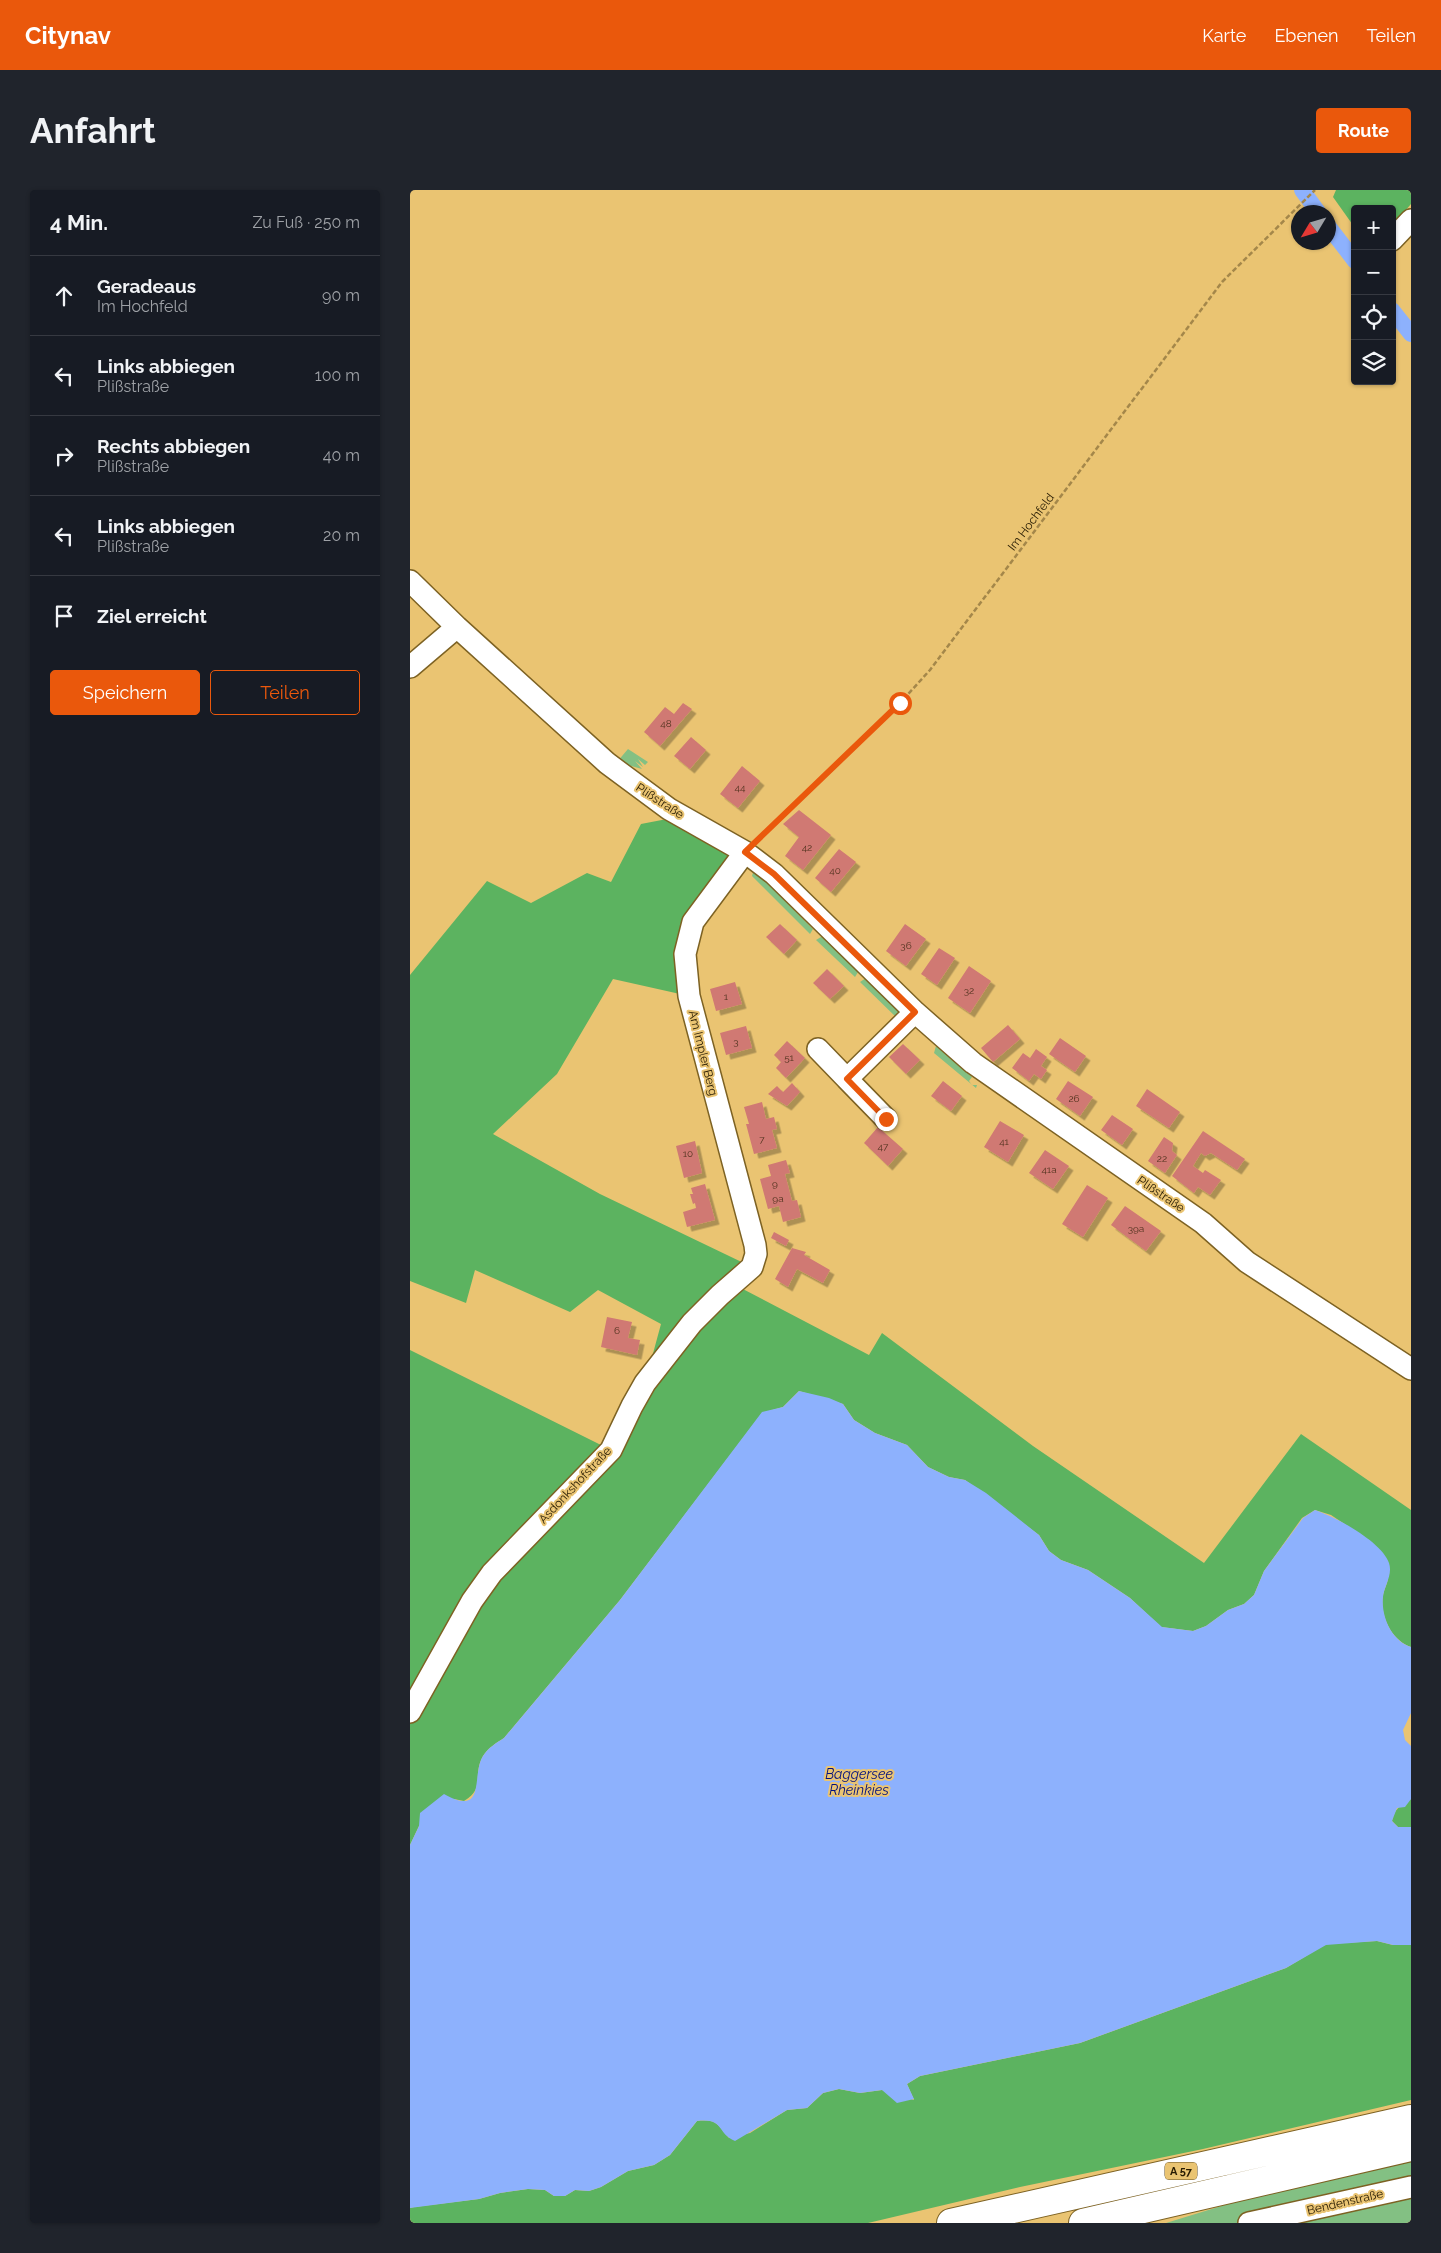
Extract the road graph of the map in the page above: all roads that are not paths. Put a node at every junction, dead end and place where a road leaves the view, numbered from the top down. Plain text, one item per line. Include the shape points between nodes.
1 (1411, 220) edge
2 (1396, 236) edge
3 (410, 582) edge
4 (457, 627) junction
5 (410, 667) edge
6 (745, 852) junction
7 (915, 1012) junction
8 (818, 1049) dead end
9 (847, 1079) junction
10 (886, 1119) dead end
11 (752, 1267) joint
12 (1411, 1369) edge
13 (410, 1712) edge
14 (1411, 2119) edge
15 (1411, 2147) edge
16 (1411, 2187) edge
17 (951, 2223) edge
18 (1083, 2223) edge
19 (1249, 2223) edge

1 - 2 street
3 - 4 street, Plißstraße
4 - 5 street
4 - 6 street, Plißstraße via 633,784 669,809
6 - 7 street, Plißstraße via 774,874
6 - 11 street, Am Impler Berg via 693,922 685,954 689,996 755,1245
7 - 9 street
7 - 12 street, Plißstraße via 973,1063 1202,1223 1247,1262
8 - 9 street
9 - 10 street
11 - 13 street, Asdonkshofstraße via 692,1323 645,1383 611,1450 492,1573 472,1601
14 - 17 highway, A 57
15 - 18 highway, A 57
16 - 19 street, Bendenstraße

